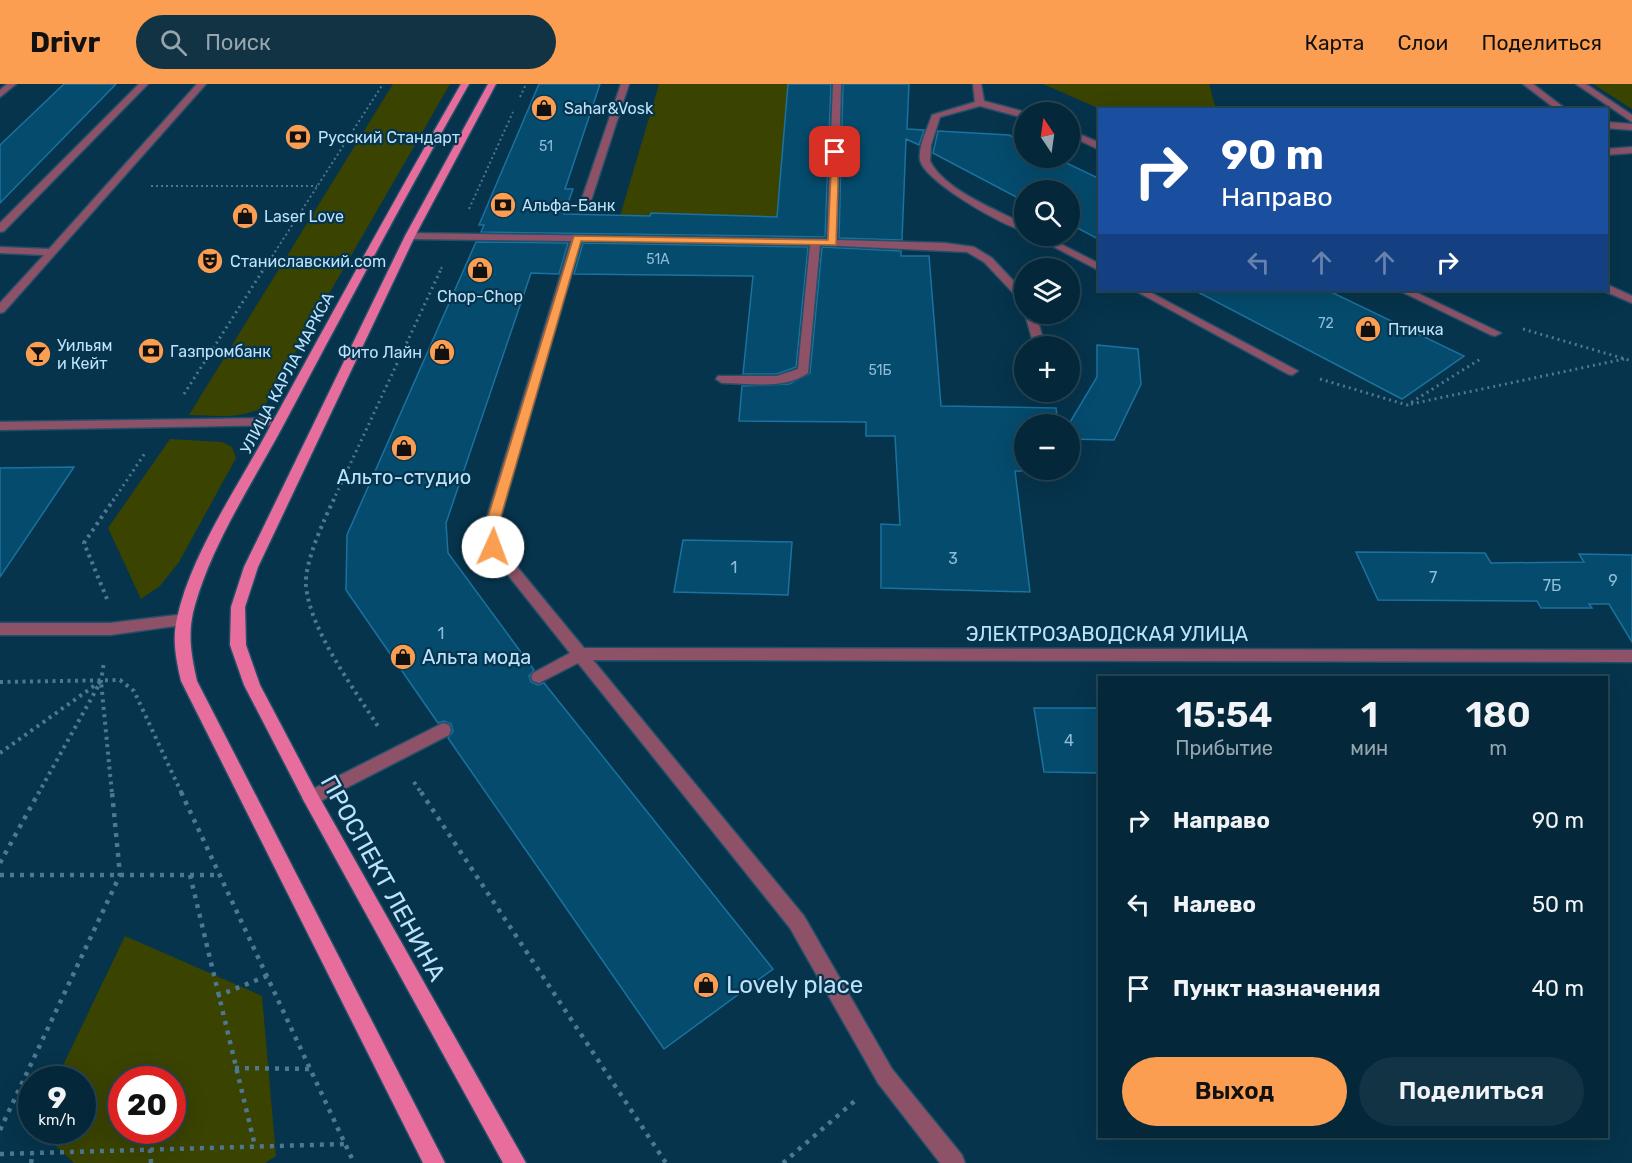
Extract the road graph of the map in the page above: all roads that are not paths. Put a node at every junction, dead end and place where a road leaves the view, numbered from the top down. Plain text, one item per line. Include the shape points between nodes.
1 (12, 84) edge
2 (144, 84) edge
3 (202, 84) edge
4 (465, 84) edge
5 (492, 84) edge
6 (625, 84) edge
7 (837, 84) edge
8 (977, 84) edge
9 (1527, 84) edge
10 (1580, 84) edge
11 (0, 94) edge
12 (980, 103) junction
13 (1560, 108) edge
14 (1014, 113) edge
15 (1632, 119) edge
16 (1608, 125) edge
17 (1632, 127) edge
18 (1080, 138) edge
19 (1098, 146) edge
20 (1632, 150) edge
21 (1608, 152) edge
22 (583, 210) dead end
23 (1014, 223) edge
24 (0, 229) edge
25 (410, 236) junction
26 (578, 238) junction
27 (815, 242) junction
28 (832, 243) junction
29 (1057, 246) edge
30 (0, 250) edge
31 (52, 252) junction
32 (1098, 267) edge
33 (1014, 287) edge
34 (1608, 288) edge
35 (1141, 291) edge
36 (1404, 291) edge
37 (1632, 300) edge
38 (0, 310) edge
39 (1495, 333) road end
40 (1292, 371) road end
41 (722, 379) dead end
42 (279, 422) junction
43 (0, 426) edge
44 (185, 620) junction
45 (0, 629) edge
46 (582, 654) junction
47 (1632, 656) edge
48 (539, 677) dead end
49 (443, 730) dead end
50 (310, 798) junction
51 (434, 1163) edge
52 (515, 1163) edge
53 (954, 1163) edge

1 - 11 street
2 - 24 street
3 - 31 street
4 - 42 main road, УЛИЦА КАРЛА МАРКСА
5 - 25 main road
6 - 22 street
7 - 28 street
8 - 12 street
9 - 13 street
10 - 15 street
12 - 14 street
12 - 23 street via 936,115 924,160 930,174 945,185
16 - 17 street
18 - 19 street
20 - 21 street
25 - 26 street
25 - 50 main road, ПРОСПЕКТ ЛЕНИНА via 251,567 238,607 238,645 252,685
26 - 27 street
26 - 46 street via 490,530 493,547
27 - 28 street
27 - 41 street via 804,370 783,380
28 - 33 street via 970,249 988,260
29 - 32 street
30 - 31 street
31 - 38 street
34 - 37 street
35 - 40 street
36 - 39 street
42 - 43 street
42 - 44 main road, УЛИЦА КАРЛА МАРКСА via 217,537 197,580
44 - 45 street via 110,629
44 - 51 main road via 182,648 189,681
46 - 47 street, ЭЛЕКТРОЗАВОДСКАЯ УЛИЦА
46 - 48 street
46 - 53 street via 797,922 885,1076
49 - 50 street
50 - 52 main road, ПРОСПЕКТ ЛЕНИНА

